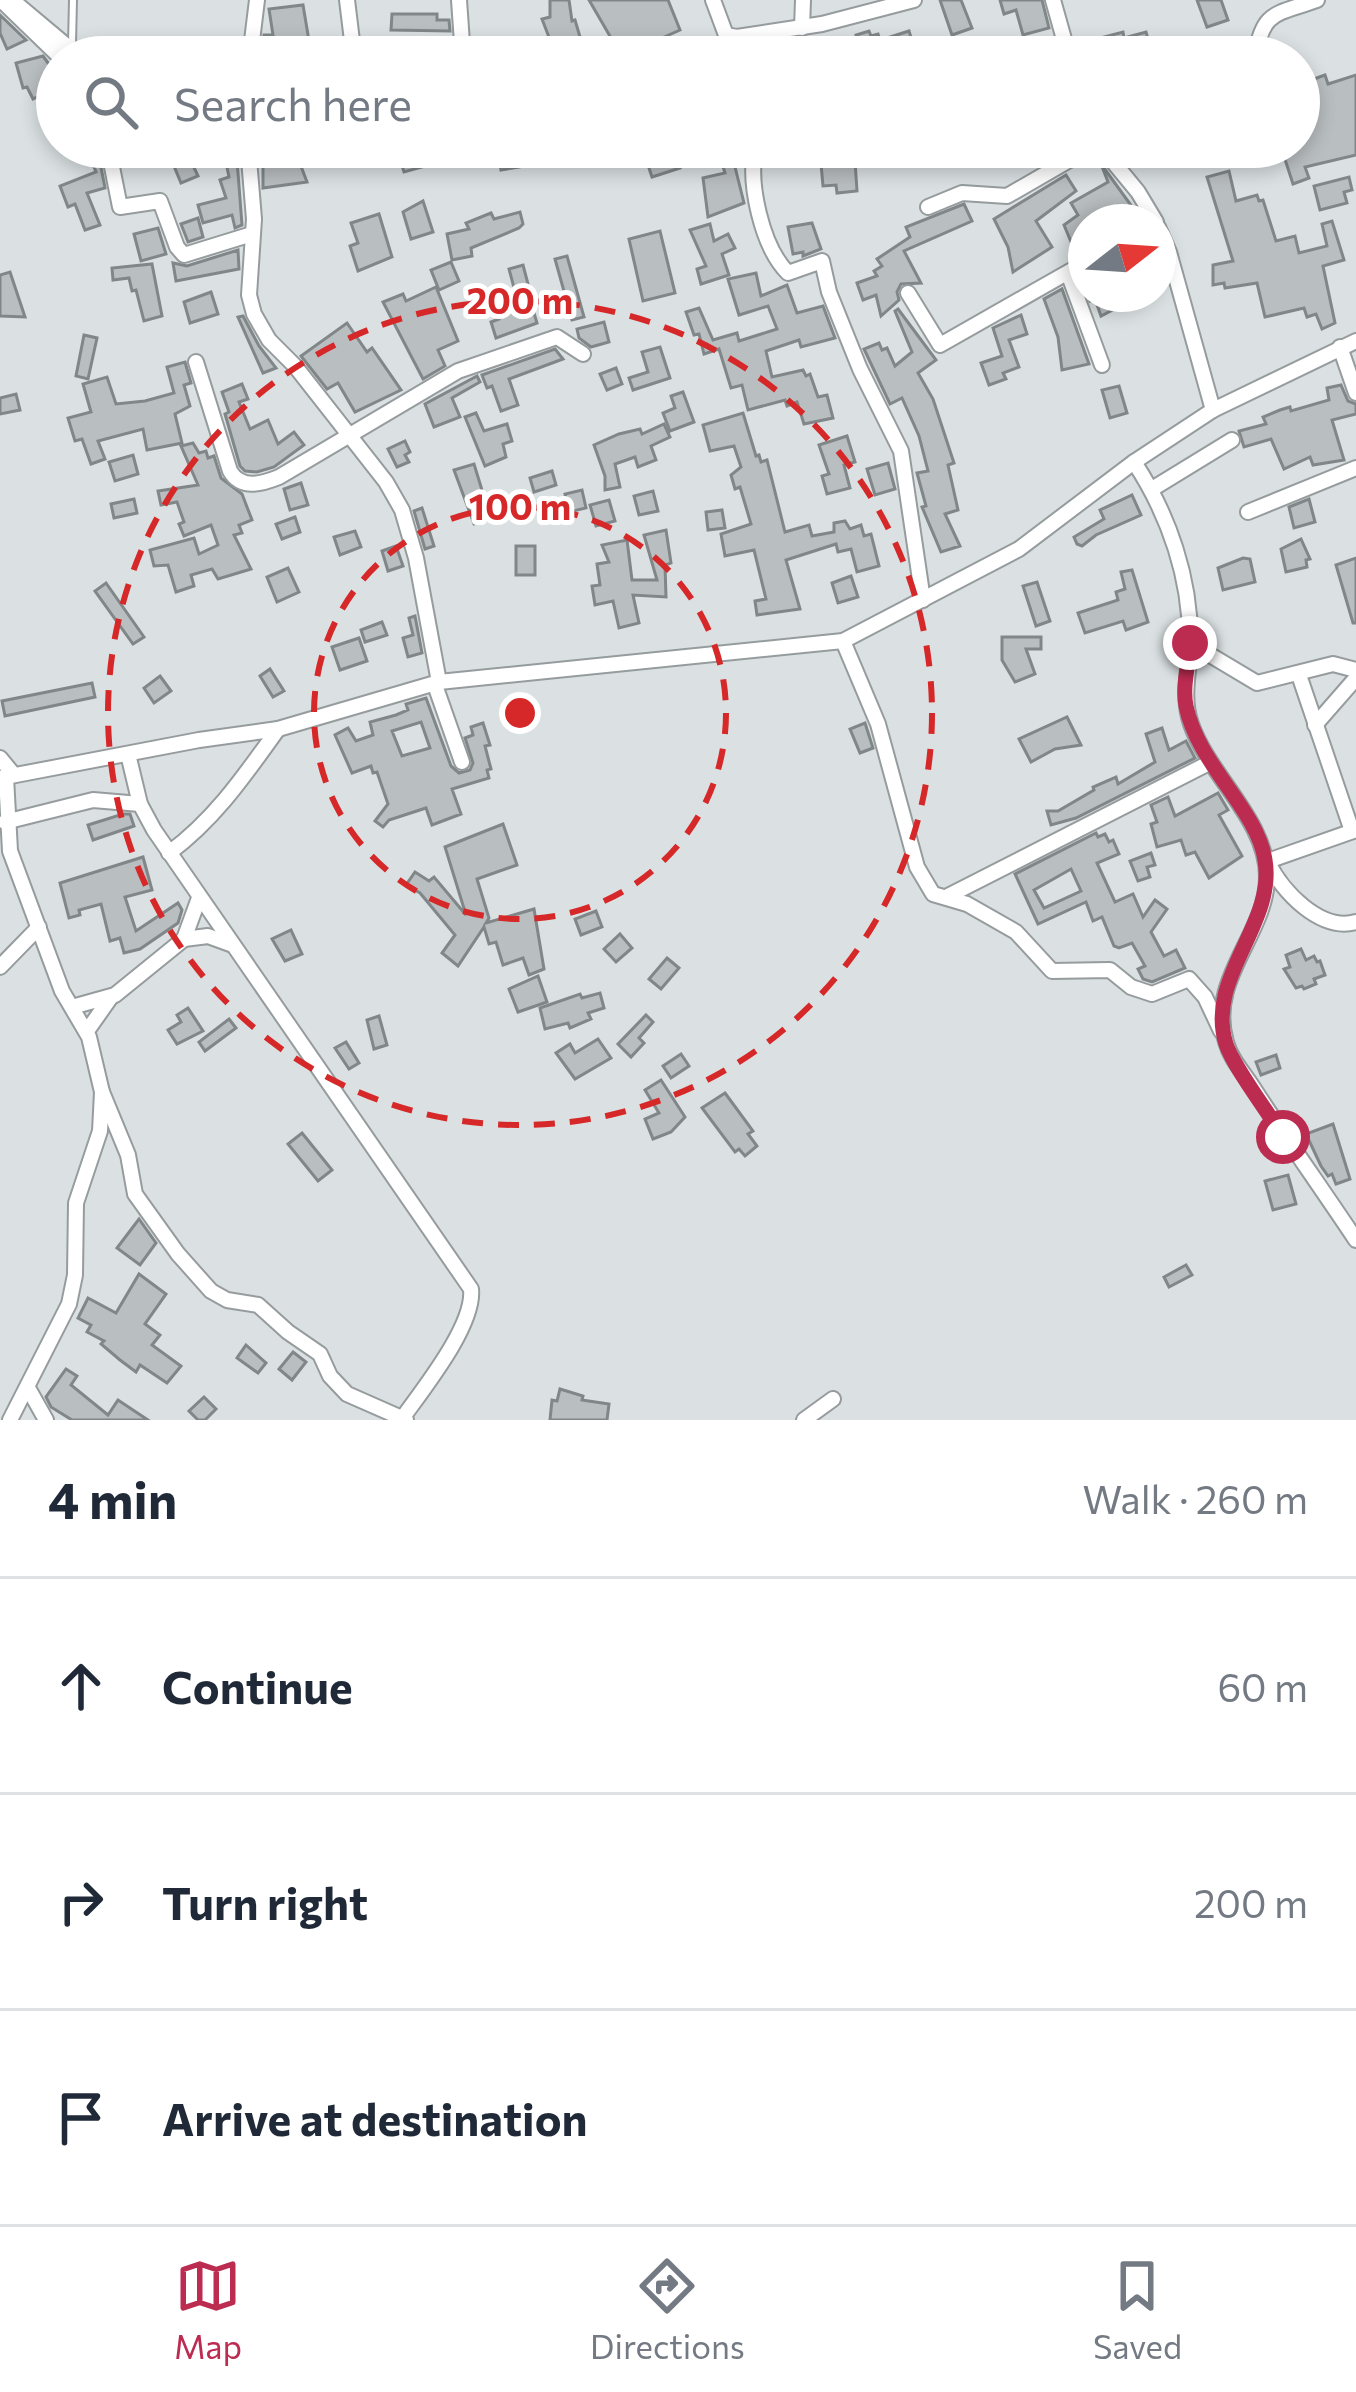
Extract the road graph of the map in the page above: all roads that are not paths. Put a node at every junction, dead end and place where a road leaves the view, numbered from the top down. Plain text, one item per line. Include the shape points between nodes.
1 (1, 0) edge
2 (12, 0) edge
3 (73, 0) edge
4 (256, 0) edge
5 (347, 0) edge
6 (459, 0) edge
7 (713, 0) edge
8 (803, 0) edge
9 (1053, 0) edge
10 (1317, 0) edge
11 (904, 1) edge
12 (802, 28) junction
13 (776, 32) junction
14 (47, 36) edge
15 (51, 36) edge
16 (72, 36) edge
17 (252, 36) edge
18 (351, 36) edge
19 (462, 36) edge
20 (776, 36) edge
21 (1063, 36) edge
22 (1257, 36) edge
23 (112, 168) edge
24 (249, 168) edge
25 (753, 168) edge
26 (1065, 168) edge
27 (1120, 168) edge
28 (1145, 204) edge
29 (928, 207) dead end
30 (252, 234) junction
31 (1068, 273) edge
32 (1176, 277) edge
33 (908, 293) dead end
34 (1082, 312) edge
35 (1356, 340) edge
36 (1340, 346) junction
37 (583, 354) dead end
38 (196, 362) dead end
39 (1102, 365) dead end
40 (1356, 393) edge
41 (1213, 410) junction
42 (350, 435) junction
43 (1232, 440) dead end
44 (1134, 462) junction
45 (1356, 468) edge
46 (1152, 489) junction
47 (1248, 512) dead end
48 (923, 600) junction
49 (843, 640) junction
50 (1190, 643) junction
51 (1356, 674) edge
52 (1299, 675) junction
53 (437, 683) junction
54 (1315, 724) junction
55 (278, 729) junction
56 (128, 754) junction
57 (0, 758) edge
58 (462, 762) dead end
59 (1209, 763) junction
60 (6, 777) edge
61 (140, 804) junction
62 (3, 816) edge
63 (1354, 830) edge
64 (169, 853) junction
65 (1266, 858) junction
66 (199, 898) junction
67 (944, 898) junction
68 (1356, 922) edge
69 (39, 927) junction
70 (184, 939) junction
71 (230, 944) junction
72 (0, 967) edge
73 (111, 997) junction
74 (72, 1007) junction
75 (87, 1031) junction
76 (1224, 1035) junction
77 (102, 1091) junction
78 (1356, 1240) edge
79 (28, 1388) junction
80 (833, 1399) dead end
81 (404, 1419) edge
82 (10, 1420) edge
83 (46, 1420) edge
84 (804, 1420) edge

1 - 14 street
2 - 15 street
3 - 16 lane
4 - 17 street
5 - 18 street
6 - 19 street
7 - 13 street via 726,35
8 - 12 street
9 - 21 street
10 - 22 street via 1265,22
11 - 12 street
12 - 13 street
13 - 20 street
23 - 30 street via 120,207 160,201 184,255
24 - 30 street
25 - 48 street via 772,251 788,272 822,261 860,369 901,452
26 - 29 street via 1006,196 962,193
27 - 28 street
30 - 42 street via 254,314
31 - 33 street via 940,345
32 - 41 street
34 - 39 street
35 - 36 street
36 - 40 street
36 - 41 street
37 - 42 street via 557,337 471,364
38 - 42 street via 225,462 240,482 267,482
41 - 44 street
42 - 53 street via 402,510
43 - 46 street
44 - 46 street
44 - 48 street via 1019,549
45 - 47 street
46 - 50 street via 1185,578
48 - 49 street
49 - 53 street
49 - 67 street via 878,724 917,867
50 - 52 street via 1257,683
50 - 59 street via 1185,701
51 - 52 street via 1333,664
51 - 54 street
52 - 54 street
53 - 55 street
53 - 58 street
54 - 63 street
55 - 56 street
55 - 64 street via 224,804
56 - 60 street
56 - 61 street
57 - 60 street
59 - 65 street
59 - 67 street
60 - 62 street
61 - 62 street via 92,800
61 - 64 street
62 - 69 street
63 - 65 street
64 - 66 street
65 - 68 street via 1288,892 1323,919
65 - 76 street via 1264,899 1229,976
66 - 70 street
66 - 71 street
67 - 76 street via 1016,932 1052,971 1110,970 1152,994 1189,979
69 - 72 street
69 - 74 street
70 - 71 street
70 - 73 street
71 - 81 street via 471,1289 465,1325
73 - 74 street
73 - 75 street
74 - 75 street
75 - 77 street
76 - 78 street
77 - 79 street via 100,1131 76,1202 72,1292
77 - 81 street via 135,1194 189,1267 218,1295 258,1305 320,1354 347,1394
79 - 82 street
79 - 83 street
80 - 84 street

